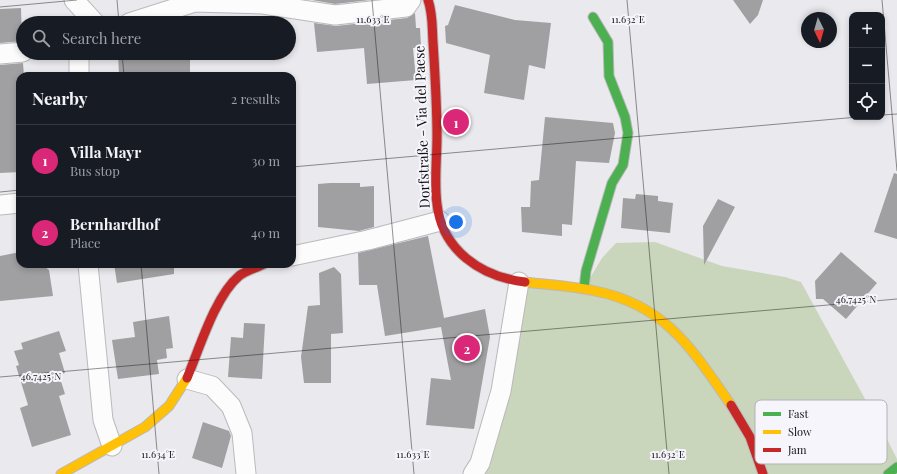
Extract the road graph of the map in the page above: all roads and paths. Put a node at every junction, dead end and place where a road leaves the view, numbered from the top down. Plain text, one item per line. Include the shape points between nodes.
1 (74, 0) edge
2 (425, 0) edge
3 (89, 16) edge
4 (151, 16) edge
5 (593, 17) dead end
6 (16, 53) edge
7 (0, 54) edge
8 (79, 60) edge
9 (79, 72) edge
10 (16, 203) edge
11 (0, 205) edge
12 (440, 221) junction
13 (296, 255) edge
14 (88, 268) edge
15 (255, 268) edge
16 (519, 282) junction
17 (584, 288) junction
18 (187, 379) junction
19 (112, 446) junction
20 (755, 451) edge
21 (759, 464) edge
22 (897, 467) edge
23 (62, 474) edge
24 (246, 474) edge
25 (473, 474) edge
26 (763, 474) edge
27 (888, 474) edge

1 - 3 street
2 - 4 street via 406,7 335,15 263,4 195,2
2 - 12 street, Dorfstraße - Via del Paese via 436,99 437,196
5 - 17 street via 608,42 609,76 625,117 628,133 623,165 612,184 586,271
6 - 7 street
8 - 9 street
10 - 11 street
12 - 13 street
12 - 16 street, Dorfstraße - Via del Paese via 447,236 466,260 485,271
14 - 19 street via 103,420
15 - 18 street via 240,275 230,285 219,303
16 - 17 street, Dorfstraße - Via del Paese
16 - 25 street via 501,391 480,463
17 - 20 street, Dorfstraße - Via del Paese via 632,302 655,314 675,332 695,353 735,409
18 - 19 street via 169,406 145,427
18 - 24 street via 212,386 231,406 242,433
19 - 23 street
21 - 26 street, Dorfstraße - Via del Paese
22 - 27 street

